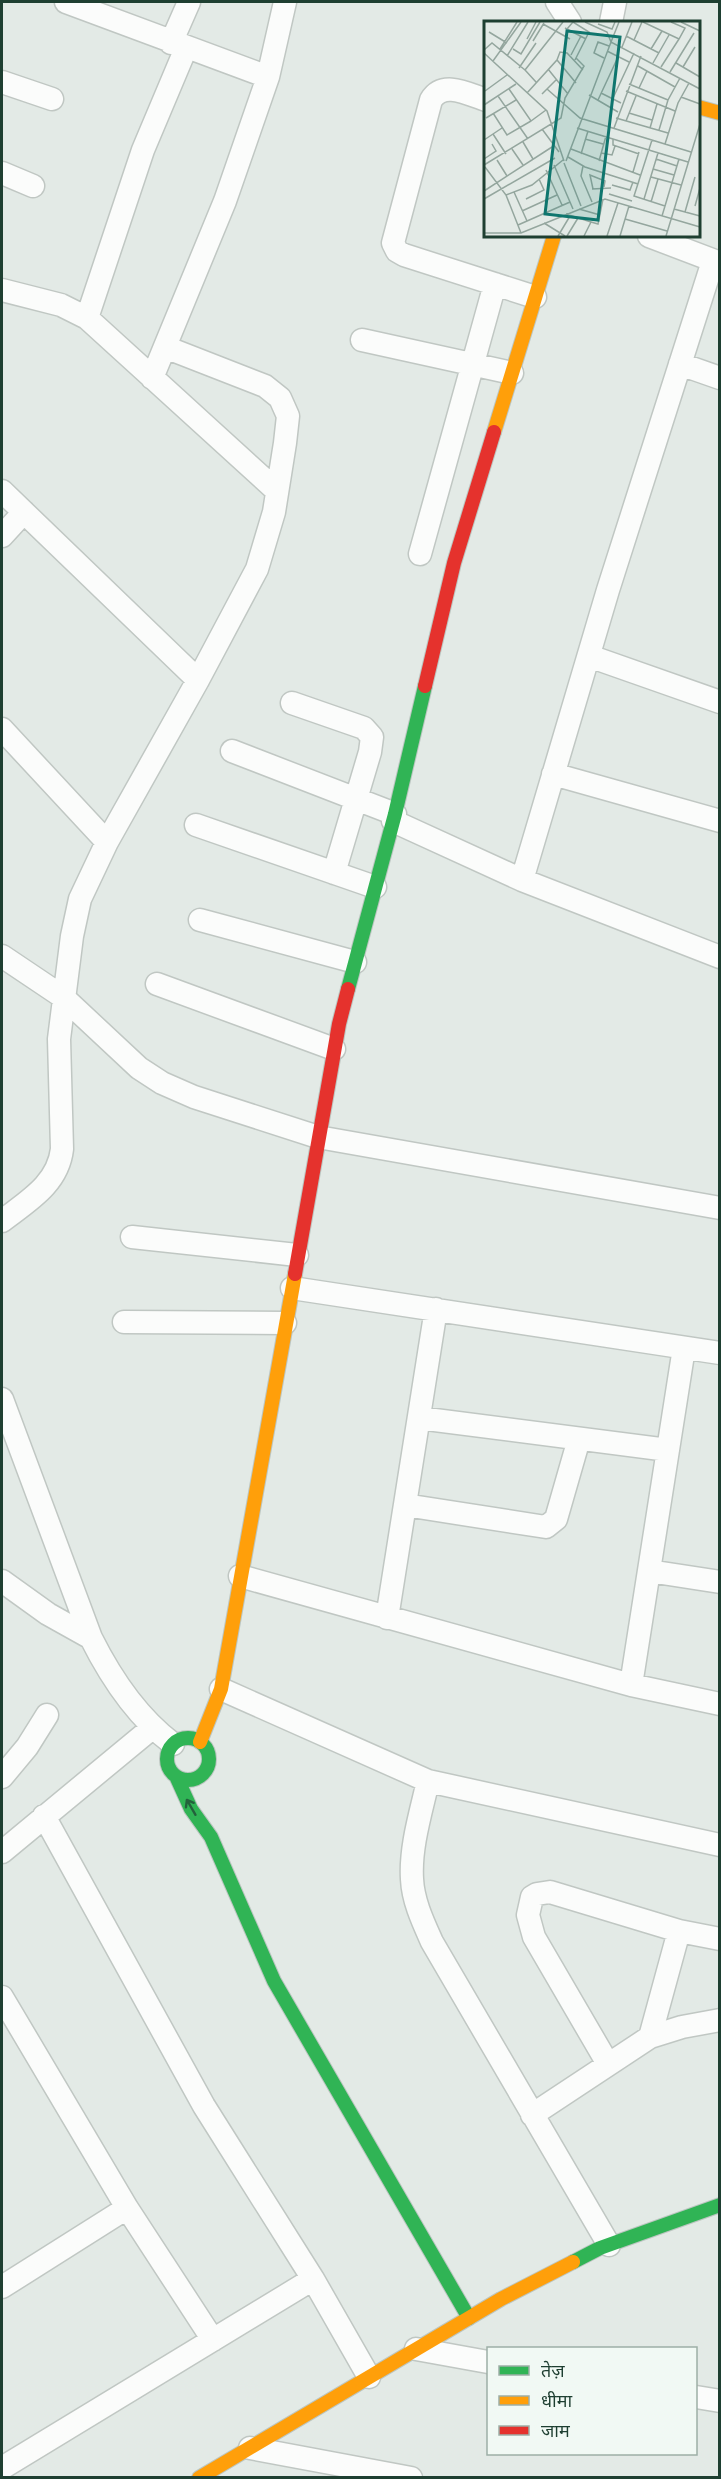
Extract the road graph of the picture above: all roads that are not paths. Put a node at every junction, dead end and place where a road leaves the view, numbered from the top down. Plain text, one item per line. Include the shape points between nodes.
1 (189, 2) edge
2 (285, 2) edge
3 (557, 2) edge
4 (615, 2) edge
5 (81, 4) edge
6 (569, 21) edge
7 (611, 21) edge
8 (179, 45) junction
9 (268, 77) junction
10 (2, 82) edge
11 (52, 99) dead end
12 (484, 99) edge
13 (700, 107) edge
14 (720, 114) edge
15 (2, 173) edge
16 (33, 186) dead end
17 (554, 237) edge
18 (652, 237) edge
19 (716, 262) edge
20 (495, 284) junction
21 (2, 290) edge
22 (535, 297) junction
23 (87, 318) junction
24 (362, 340) dead end
25 (165, 347) junction
26 (473, 364) junction
27 (681, 364) junction
28 (512, 373) junction
29 (152, 378) junction
30 (720, 378) edge
31 (2, 491) edge
32 (277, 491) junction
33 (24, 512) junction
34 (2, 536) edge
35 (420, 554) dead end
36 (589, 656) junction
37 (198, 680) junction
38 (720, 702) edge
39 (292, 703) dead end
40 (2, 729) edge
41 (232, 751) dead end
42 (553, 774) junction
43 (356, 798) junction
44 (394, 818) junction
45 (720, 821) edge
46 (196, 825) dead end
47 (106, 842) junction
48 (334, 873) junction
49 (522, 880) junction
50 (375, 887) junction
51 (200, 920) dead end
52 (720, 957) edge
53 (2, 958) edge
54 (355, 962) junction
55 (157, 984) dead end
56 (63, 997) junction
57 (334, 1049) junction
58 (318, 1137) junction
59 (720, 1208) edge
60 (2, 1221) edge
61 (132, 1237) dead end
62 (297, 1255) junction
63 (292, 1288) junction
64 (436, 1309) junction
65 (124, 1322) dead end
66 (285, 1323) junction
67 (684, 1348) junction
68 (720, 1353) edge
69 (2, 1399) edge
70 (419, 1418) junction
71 (579, 1439) junction
72 (668, 1450) junction
73 (405, 1505) junction
74 (649, 1570) junction
75 (240, 1576) junction
76 (2, 1581) edge
77 (720, 1582) edge
78 (387, 1618) junction
79 (91, 1638) junction
80 (631, 1685) junction
81 (220, 1689) junction
82 (720, 1704) edge
83 (47, 1714) dead end
84 (145, 1719) junction
85 (200, 1742) junction
86 (173, 1744) junction
87 (206, 1768) junction
88 (176, 1776) junction
89 (2, 1777) edge
90 (428, 1781) junction
91 (210, 1792) dead end
92 (212, 1815) dead end
93 (44, 1816) junction
94 (211, 1837) junction
95 (720, 1845) edge
96 (2, 1852) edge
97 (679, 1931) junction
98 (720, 1939) edge
99 (2, 1997) edge
100 (720, 2020) edge
101 (650, 2037) junction
102 (608, 2064) junction
103 (532, 2115) junction
104 (720, 2205) edge
105 (127, 2208) junction
106 (609, 2245) junction
107 (313, 2280) junction
108 (2, 2287) edge
109 (469, 2318) junction
110 (213, 2340) junction
111 (416, 2349) junction
112 (487, 2362) edge
113 (369, 2377) junction
114 (697, 2397) edge
115 (720, 2401) edge
116 (250, 2448) junction
117 (2, 2468) edge
118 (338, 2471) edge
119 (199, 2478) edge
120 (411, 2478) edge

1 - 8 street
2 - 9 street
3 - 6 street
4 - 7 street
5 - 8 street
8 - 9 street
8 - 23 street
9 - 25 street via 225,201
10 - 11 street
12 - 20 street via 448,89 435,93 393,243 404,255
13 - 14 street
15 - 16 street
17 - 22 street
18 - 19 street
19 - 27 street
20 - 22 street
20 - 26 street
21 - 23 street via 61,305
22 - 28 street
23 - 29 street
24 - 26 street
25 - 29 street
25 - 32 street via 265,386 280,398 288,416
26 - 28 street
26 - 35 street
27 - 30 street
27 - 36 street
28 - 44 street via 454,563
29 - 32 street
31 - 33 street
32 - 37 street via 256,569
33 - 34 street
33 - 37 street
36 - 38 street
36 - 42 street
37 - 47 street
39 - 43 street via 369,732 372,743
40 - 47 street
41 - 43 street
42 - 45 street
42 - 49 street
43 - 44 street
43 - 48 street
44 - 49 street
44 - 50 street
46 - 48 street
47 - 56 street via 81,899
48 - 50 street
49 - 52 street
50 - 54 street
51 - 54 street
53 - 56 street
54 - 57 street
55 - 57 street
56 - 58 street via 113,1046 162,1083
56 - 60 street via 58,1039 61,1163 39,1193
57 - 58 street
58 - 59 street
58 - 62 street
61 - 62 street
62 - 63 street
63 - 64 street
63 - 66 street
64 - 67 street
64 - 70 street
65 - 66 street
66 - 75 street
67 - 68 street
67 - 72 street
69 - 79 street
70 - 71 street
70 - 73 street
71 - 72 street
71 - 73 street via 556,1519 546,1527
72 - 74 street
73 - 78 street
74 - 77 street
74 - 80 street
75 - 78 street
75 - 81 street
76 - 79 street
78 - 80 street
79 - 84 street via 106,1669
80 - 82 street
81 - 85 street
81 - 90 street
83 - 89 street
84 - 86 street
84 - 93 street
85 - 86 street via 183,1738
85 - 87 street via 208,1754
86 - 88 street via 166,1761
87 - 88 street via 191,1780
87 - 91 street
94 -> 88 street via 191,1809
90 - 95 street
90 - 103 street via 413,1859 415,1899 432,1942
92 - 94 street
93 - 96 street
93 - 107 street via 204,2106
94 - 109 street via 274,1981
97 - 98 street
97 - 101 street
97 - 102 street via 550,1892 532,1897 528,1915 534,1937
99 - 105 street
100 - 101 street via 682,2026
101 - 102 street
102 - 103 street
103 - 106 street
104 - 106 street
105 - 108 street
105 - 110 street
106 - 109 street
107 - 110 street
107 - 113 street
109 - 111 street
110 - 117 street
111 - 112 street
111 - 113 street
113 - 116 street
114 - 115 street
116 - 118 street
116 - 119 street
118 - 120 street

